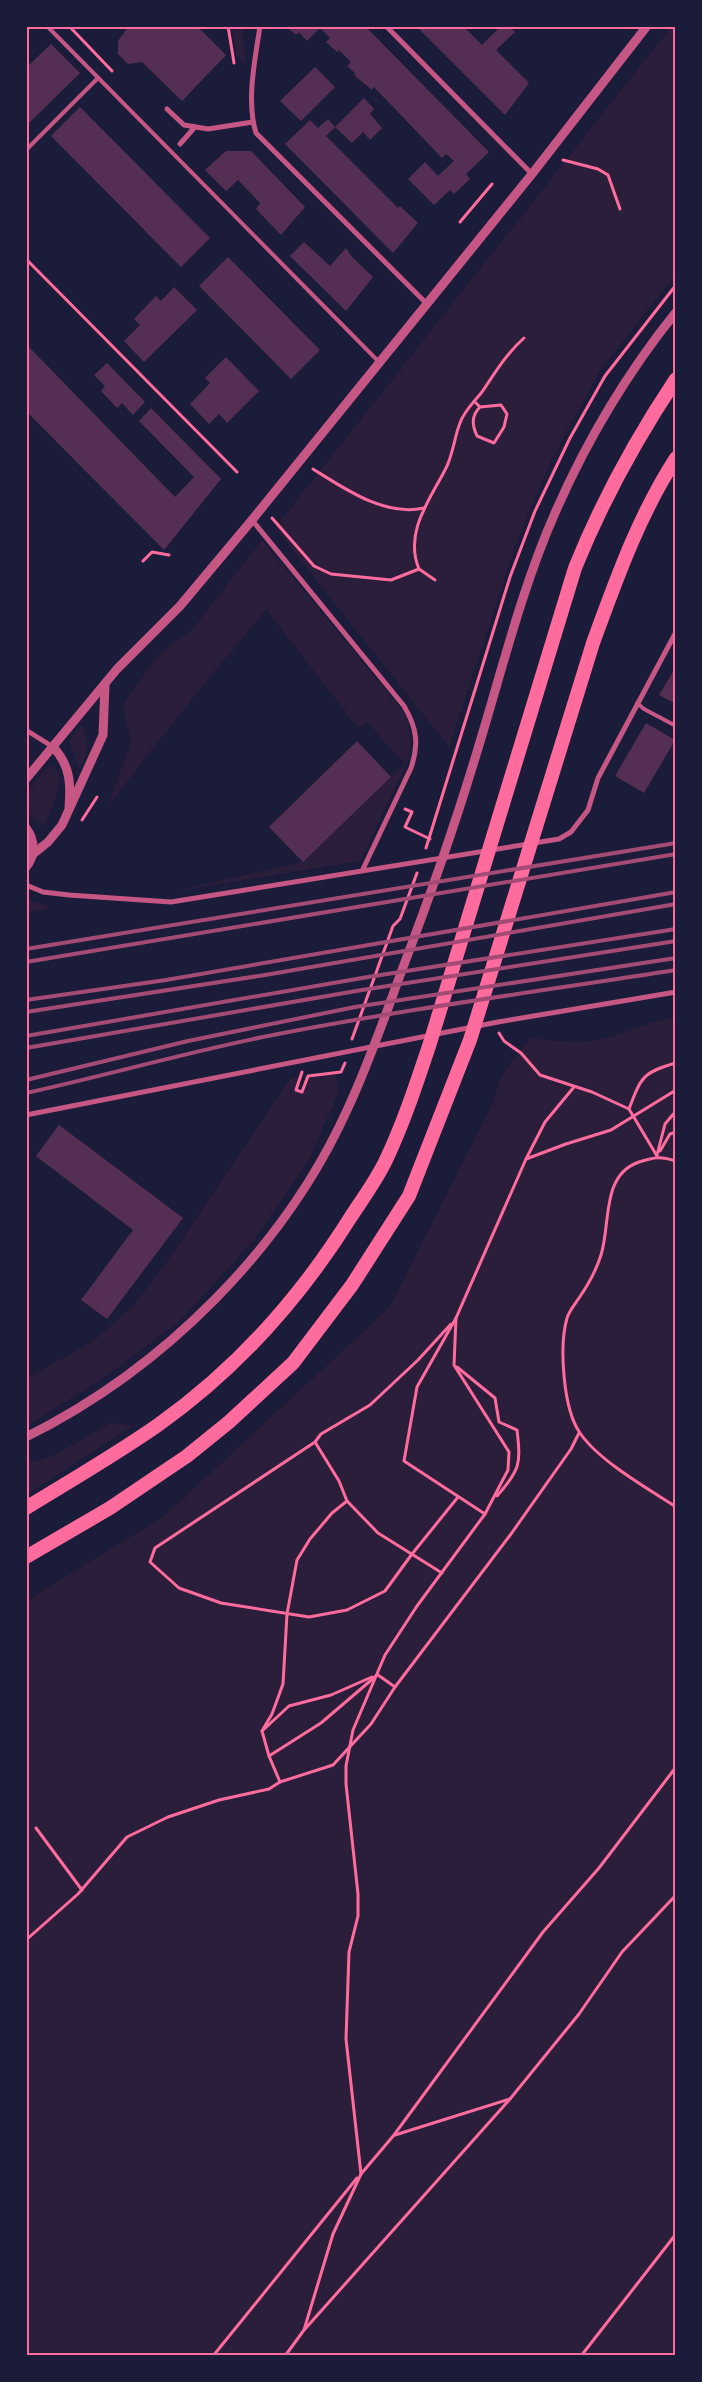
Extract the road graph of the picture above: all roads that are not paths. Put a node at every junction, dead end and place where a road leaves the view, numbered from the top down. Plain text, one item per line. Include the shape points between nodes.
1 (47, 26) edge
2 (386, 26) edge
3 (647, 26) edge
4 (259, 27) edge
5 (98, 78) junction
6 (167, 109) dead end
7 (253, 122) junction
8 (194, 126) junction
9 (180, 144) dead end
10 (26, 150) edge
11 (532, 174) junction
12 (427, 304) junction
13 (676, 312) edge
14 (380, 363) junction
15 (676, 379) edge
16 (676, 458) edge
17 (252, 520) junction
18 (676, 632) edge
19 (105, 684) junction
20 (637, 703) junction
21 (676, 726) edge
22 (26, 730) edge
23 (53, 747) junction
24 (26, 779) edge
25 (68, 813) junction
26 (26, 828) edge
27 (33, 854) junction
28 (26, 867) edge
29 (363, 869) junction
30 (26, 885) edge
31 (676, 992) edge
32 (26, 1115) edge
33 (26, 1437) edge
34 (26, 1508) edge
35 (26, 1558) edge

1 - 5 lane
2 - 11 street
3 - 11 street
4 - 7 street
5 - 10 lane
5 - 14 lane
6 - 8 street via 184,125
7 - 8 street via 208,129
7 - 12 street via 264,143
8 - 9 street
11 - 12 street
12 - 14 street
13 - 33 street via 606,414 555,512 533,569 450,842 348,1110 311,1174 264,1242 170,1344 96,1399
14 - 17 street
15 - 34 highway via 618,473 575,568 430,1043 410,1104 386,1161 336,1242 254,1343 191,1400 124,1448
16 - 35 highway via 639,524 593,643 470,1040 409,1196 352,1285 293,1363 187,1456 110,1508
17 - 19 street via 180,606
17 - 29 street via 414,722 417,739 411,768
18 - 20 street
19 - 23 street
19 - 25 street via 103,734
20 - 21 lane
20 - 29 street via 598,778 588,810 571,832 559,839
22 - 23 street
23 - 24 street
23 - 25 street via 69,772
25 - 27 street via 48,842
26 - 27 street via 33,843
27 - 28 street
29 - 30 street via 156,903 49,893
31 - 32 street via 498,1022

